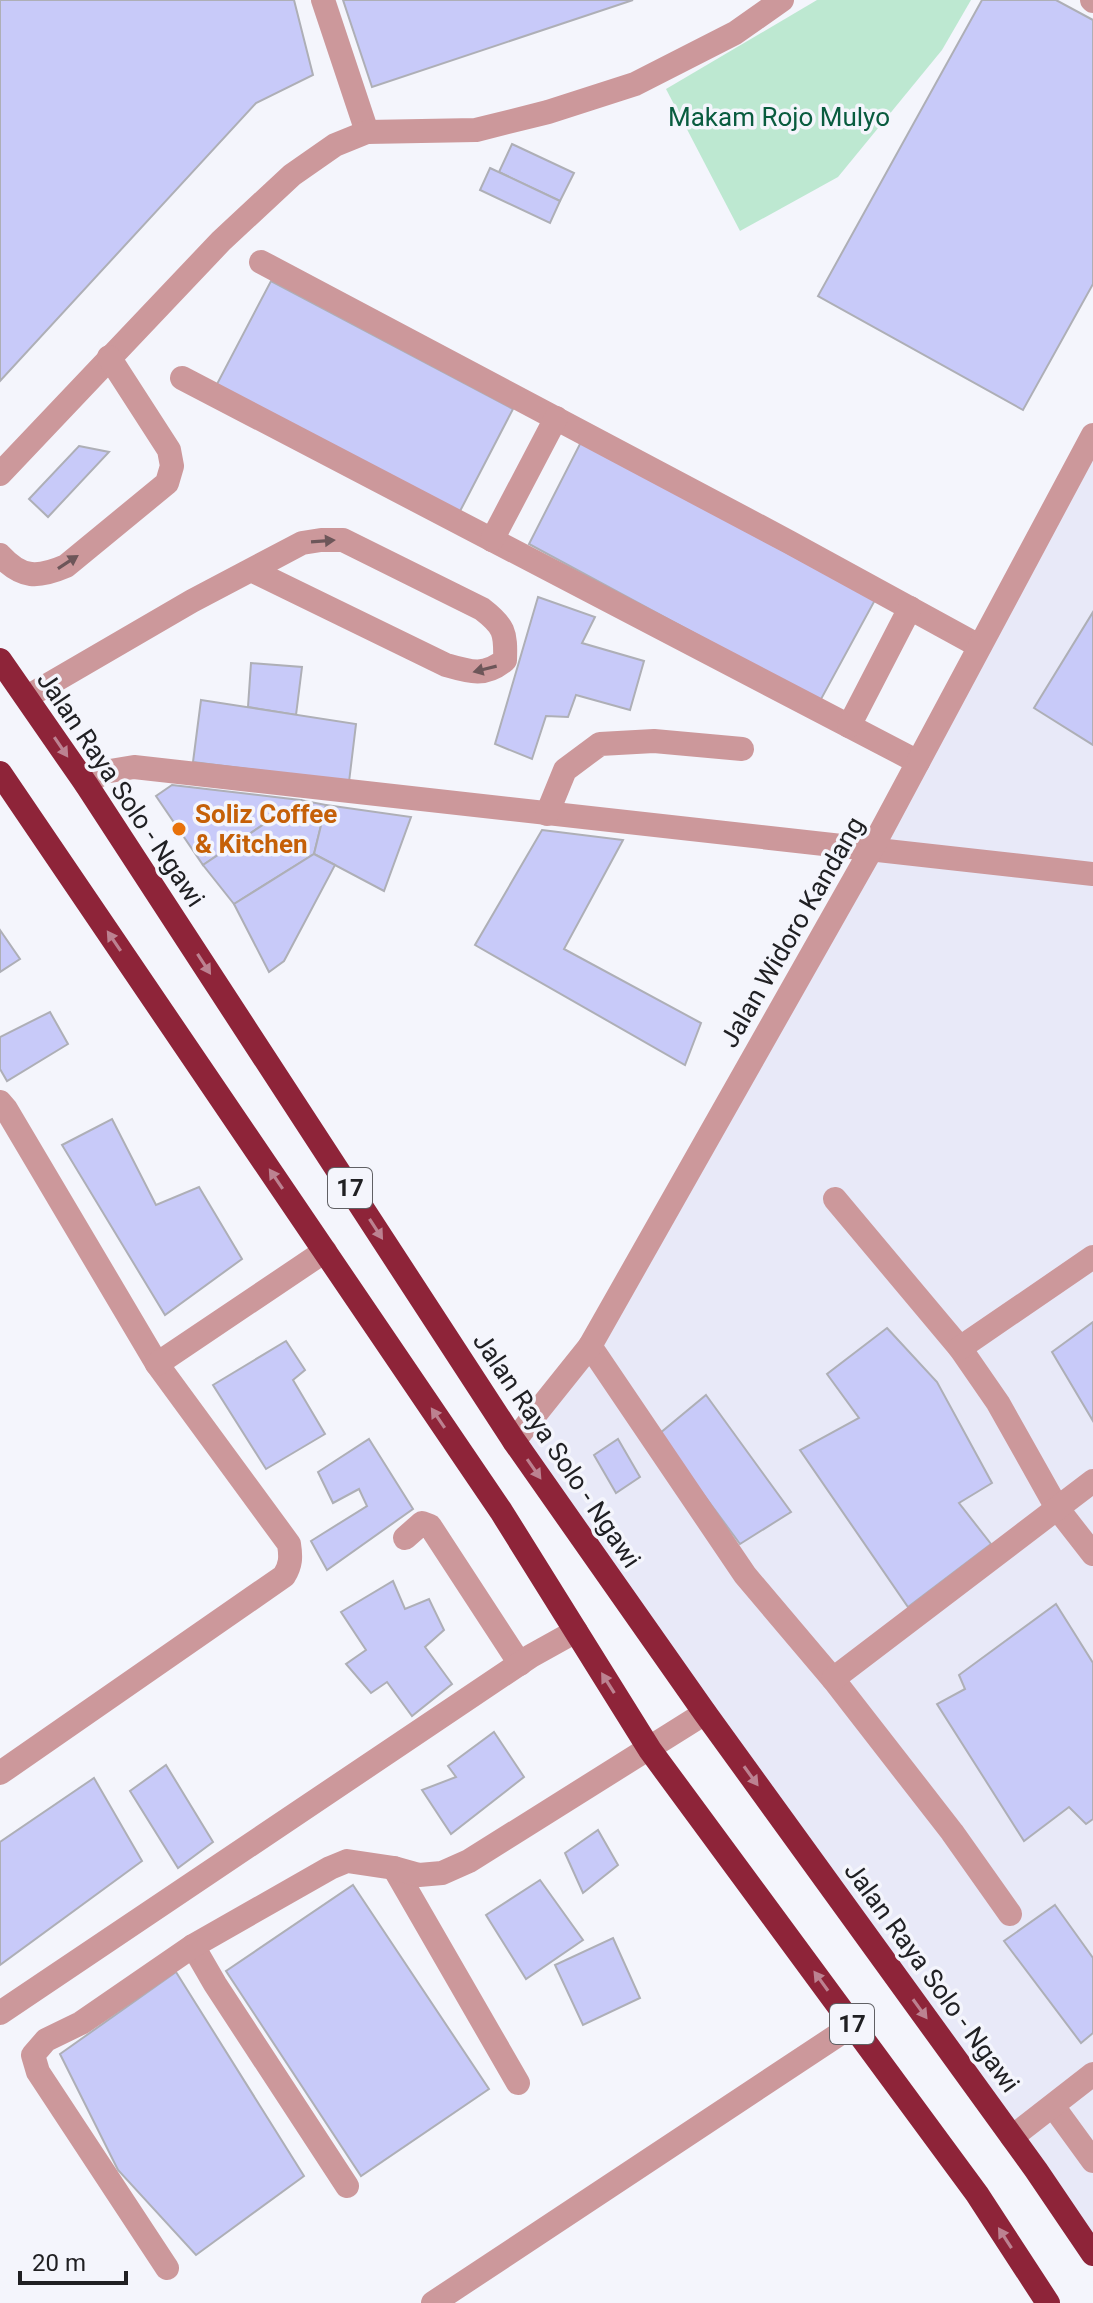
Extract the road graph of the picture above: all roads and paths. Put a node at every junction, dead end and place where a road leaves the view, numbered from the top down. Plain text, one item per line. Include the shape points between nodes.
1 (323, 0) edge
2 (782, 0) edge
3 (367, 132) junction
4 (261, 262) dead end
5 (109, 357) junction
6 (182, 378) dead end
7 (556, 418) junction
8 (1093, 435) edge
9 (0, 474) edge
10 (492, 540) junction
11 (0, 555) edge
12 (251, 570) junction
13 (910, 608) junction
14 (979, 646) junction
15 (0, 660) edge
16 (27, 697) junction
17 (849, 726) junction
18 (742, 749) dead end
19 (918, 762) junction
20 (0, 773) edge
21 (86, 784) junction
22 (8, 800) edge
23 (547, 814) junction
24 (871, 850) junction
25 (1093, 874) edge
26 (0, 1102) edge
27 (835, 1199) dead end
28 (325, 1251) junction
29 (1093, 1257) edge
30 (590, 1346) junction
31 (960, 1348) junction
32 (157, 1364) junction
33 (514, 1441) junction
34 (1093, 1481) edge
35 (1057, 1508) junction
36 (405, 1538) dead end
37 (1093, 1554) edge
38 (576, 1631) junction
39 (520, 1664) junction
40 (833, 1679) junction
41 (705, 1713) junction
42 (650, 1750) junction
43 (0, 1773) edge
44 (394, 1868) junction
45 (1010, 1914) dead end
46 (193, 1946) junction
47 (0, 2013) edge
48 (853, 2025) junction
49 (1093, 2074) edge
50 (518, 2083) dead end
51 (1053, 2106) junction
52 (1012, 2137) junction
53 (1093, 2161) edge
54 (347, 2186) dead end
55 (1093, 2254) edge
56 (167, 2268) dead end
57 (433, 2303) edge
58 (1048, 2303) edge

1 - 3 street
2 - 3 street via 735,33 635,84 577,103 476,130
3 - 5 street via 335,145 292,175
4 - 7 street
5 - 9 street
11 -> 5 street via 27,574 47,574 66,566 167,483 169,450
6 - 10 street
7 - 10 street
7 - 13 street
8 - 14 street, Jalan Widoro Kandang
10 - 17 street
12 -> 12 street via 302,543 343,540 482,609 499,622 506,638 505,660 493,670 471,673 446,665
12 - 16 street
13 - 14 street
13 - 17 street
14 - 19 street, Jalan Widoro Kandang
15 - 16 highway, Jalan Raya Solo - Ngawi / 17
16 -> 21 highway, Jalan Raya Solo - Ngawi / 17
17 - 19 street
18 - 23 street via 654,741 600,744 565,770
19 - 24 street, Jalan Widoro Kandang
20 - 22 highway, 17
21 - 23 street via 104,772 134,767
21 -> 33 highway, Jalan Raya Solo - Ngawi / 17
28 -> 22 highway, 17
23 - 24 street
24 - 25 street
24 - 30 street, Jalan Widoro Kandang
26 - 32 street
27 - 31 street
28 - 32 street
38 -> 28 highway, 17
29 - 31 street
30 - 33 street, Jalan Widoro Kandang
30 - 40 street via 745,1575
31 - 35 street
32 - 43 street via 289,1544 290,1566 284,1576
33 -> 41 highway, Jalan Raya Solo - Ngawi / 17
34 - 35 street
35 - 37 street
35 - 40 street
36 - 39 street via 422,1523 430,1526
38 - 39 street
42 -> 38 highway, 17
39 - 47 street
40 - 45 street
41 - 42 street
41 -> 52 highway, Jalan Raya Solo - Ngawi / 17
42 - 44 street via 469,1861 442,1873 419,1875
48 -> 42 highway, 17
44 - 46 street via 347,1861
44 - 50 street
46 - 54 street
46 - 56 street via 81,2023 46,2040 33,2055 38,2072
48 - 57 street
58 -> 48 highway, 17 via 977,2194
49 - 51 street
51 - 52 street
51 - 53 street
52 - 55 highway, Jalan Raya Solo - Ngawi / 17

